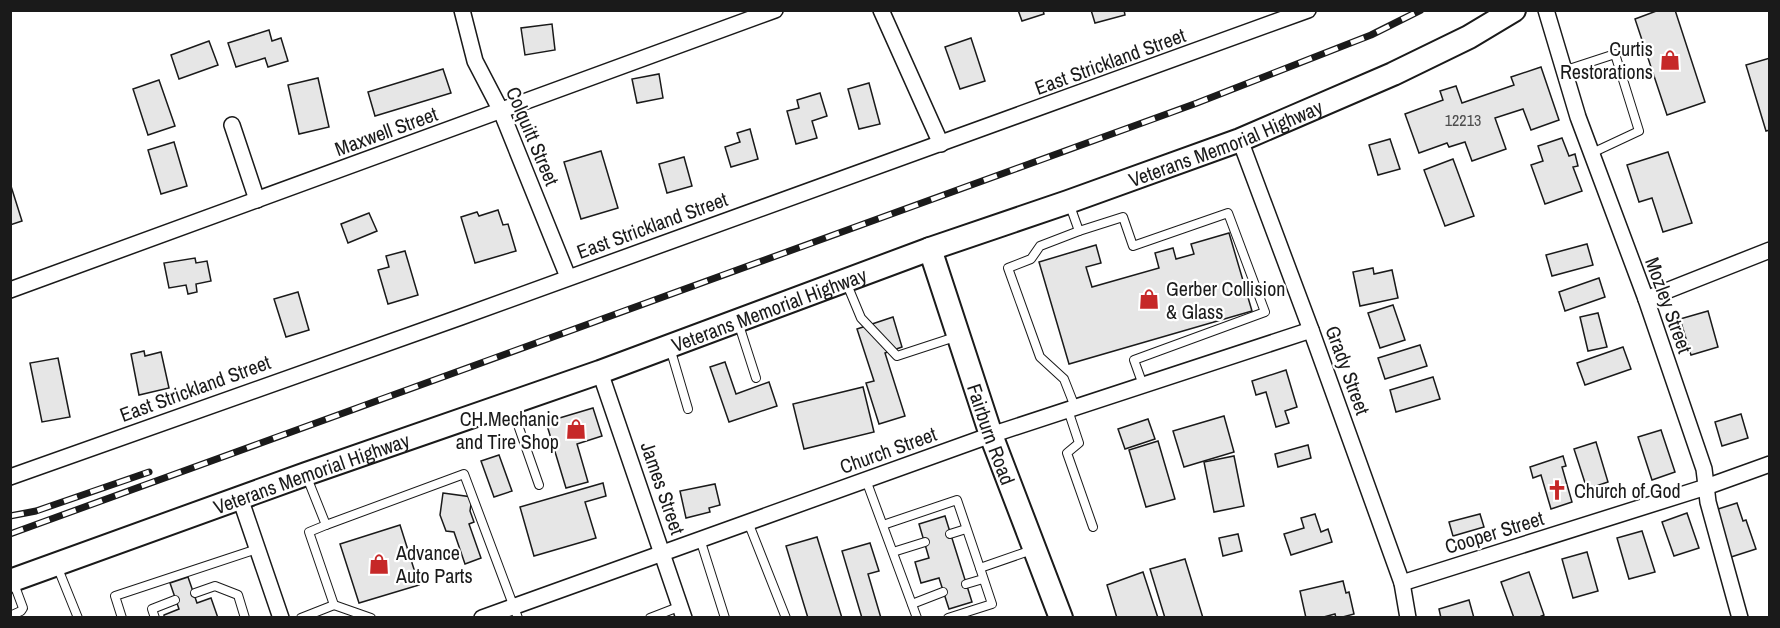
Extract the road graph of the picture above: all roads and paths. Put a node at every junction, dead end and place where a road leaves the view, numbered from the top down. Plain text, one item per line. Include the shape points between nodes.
1 (462, 10) edge
2 (775, 10) edge
3 (881, 10) edge
4 (1514, 10) edge
5 (1546, 10) edge
6 (1307, 11) edge
7 (1563, 71) junction
8 (501, 111) junction
9 (232, 125) dead end
10 (1240, 140) junction
11 (941, 144) junction
12 (1592, 153) junction
13 (257, 200) junction
14 (1068, 202) junction
15 (1078, 231) junction
16 (930, 249) junction
17 (1770, 250) edge
18 (568, 277) junction
19 (846, 280) junction
20 (10, 290) edge
21 (1646, 299) junction
22 (738, 321) junction
23 (1311, 330) junction
24 (959, 336) junction
25 (670, 346) junction
26 (600, 372) junction
27 (756, 378) dead end
28 (1143, 385) junction
29 (510, 403) junction
30 (688, 409) dead end
31 (1071, 409) junction
32 (991, 435) junction
33 (1770, 464) edge
34 (306, 474) junction
35 (10, 477) edge
36 (866, 480) junction
37 (539, 484) dead end
38 (1706, 487) junction
39 (240, 498) junction
40 (748, 522) junction
41 (326, 525) junction
42 (883, 525) junction
43 (1093, 527) dead end
44 (966, 529) junction
45 (950, 534) dead end
46 (700, 539) junction
47 (925, 542) dead end
48 (257, 549) junction
49 (1035, 549) junction
50 (893, 552) junction
51 (663, 553) junction
52 (57, 564) junction
53 (980, 568) junction
54 (983, 579) junction
55 (12, 580) edge
56 (1402, 583) junction
57 (966, 584) dead end
58 (944, 592) dead end
59 (195, 593) dead end
60 (176, 600) dead end
61 (912, 604) junction
62 (334, 605) junction
63 (516, 612) edge
64 (682, 612) edge
65 (10, 616) edge
66 (78, 618) edge
67 (122, 618) edge
68 (155, 618) edge
69 (245, 618) edge
70 (280, 618) edge
71 (302, 618) edge
72 (372, 618) edge
73 (482, 618) edge
74 (650, 618) edge
75 (725, 618) edge
76 (786, 618) edge
77 (917, 618) edge
78 (948, 618) edge
79 (1061, 618) edge
80 (1408, 618) edge
81 (1740, 618) edge

1 - 8 street, Colquitt Street via 475,61
2 - 8 street, Maxwell Street
3 - 11 street
4 - 10 main road, Veterans Memorial Highway via 1393,74
5 - 7 street, Mozley Street
6 - 11 street, East Strickland Street
7 - 12 street, Mozley Street
7 - 12 lane via 1615,54 1639,131
8 - 13 street, Maxwell Street
8 - 18 street, Colquitt Street
9 - 13 street
10 - 14 main road, Veterans Memorial Highway
10 - 23 street, Grady Street
11 - 18 street, East Strickland Street
12 - 21 street, Mozley Street
13 - 20 street, Maxwell Street
14 - 15 lane
14 - 16 main road, Veterans Memorial Highway
15 - 28 lane via 1123,217 1133,246 1228,213 1264,312 1134,360
15 - 31 lane via 1040,246 1031,259 1008,268 1040,357 1064,380
16 - 19 main road, Veterans Memorial Highway
16 - 24 main road, Fairburn Road
17 - 21 street
18 - 35 street, East Strickland Street
19 - 22 main road, Veterans Memorial Highway
19 - 24 lane via 861,318 897,356
21 - 38 street, Mozley Street via 1704,469
22 - 25 main road, Veterans Memorial Highway
22 - 27 lane
23 - 28 street, Church Street
23 - 56 street, Grady Street
24 - 32 main road, Fairburn Road
25 - 26 main road, Veterans Memorial Highway
25 - 30 lane
26 - 29 main road, Veterans Memorial Highway
26 - 51 street, James Street
28 - 31 street, Church Street
29 - 34 main road, Veterans Memorial Highway
29 - 37 lane
31 - 32 street, Church Street
31 - 43 lane via 1079,443 1067,453
32 - 36 street, Church Street
32 - 49 main road, Fairburn Road
33 - 38 street, Cooper Street
34 - 39 main road, Veterans Memorial Highway
34 - 41 lane
36 - 40 street, Church Street
36 - 42 lane
38 - 56 street, Cooper Street
38 - 81 street, Mozley Street
39 - 48 street
39 - 52 main road, Veterans Memorial Highway
40 - 46 street, Church Street
40 - 76 lane
41 - 62 lane via 309,532
41 - 63 lane via 464,474
42 - 44 lane via 957,500
42 - 50 lane
44 - 45 lane
44 - 53 lane
46 - 51 street, Church Street
46 - 75 lane
47 - 50 lane
48 - 67 lane via 115,597
48 - 70 street
49 - 53 lane
49 - 79 main road, Fairburn Road
50 - 61 lane
51 - 63 street, Church Street
51 - 64 street, James Street
52 - 55 main road, Veterans Memorial Highway
52 - 66 lane
53 - 54 lane
54 - 57 lane
54 - 78 lane via 992,604
55 - 65 lane via 22,608
56 - 80 street, Grady Street
58 - 61 lane
59 - 69 lane via 215,586 238,595
60 - 68 lane via 152,609
61 - 77 lane
62 - 71 lane
62 - 72 lane
63 - 73 street, Church Street
64 - 74 lane

